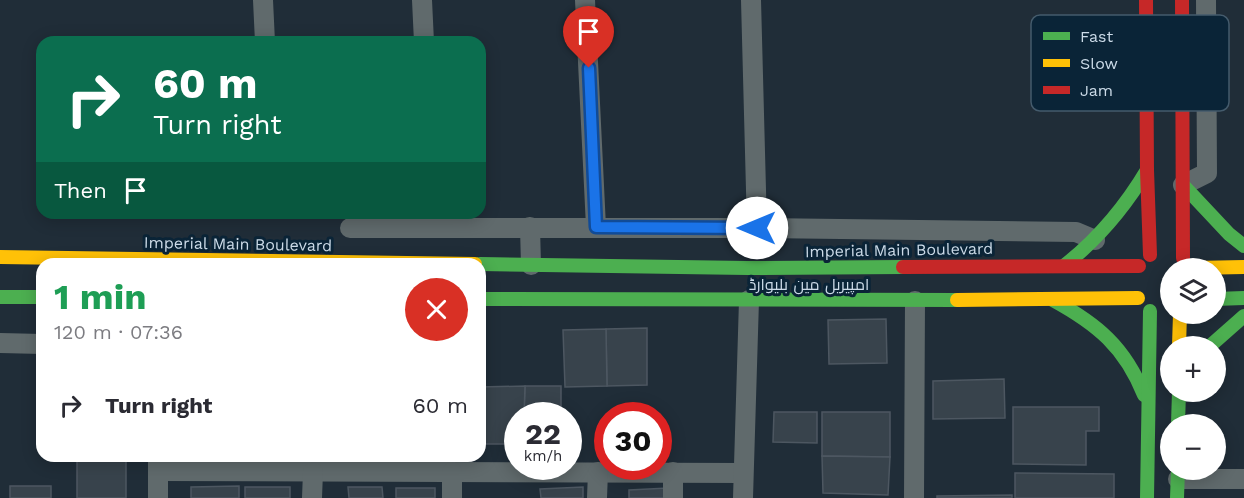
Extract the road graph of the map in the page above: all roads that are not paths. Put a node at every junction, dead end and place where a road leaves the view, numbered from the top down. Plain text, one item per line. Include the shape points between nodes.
1 (263, 0) edge
2 (422, 0) edge
3 (585, 0) edge
4 (751, 0) edge
5 (1146, 0) edge
6 (1182, 0) edge
7 (1206, 0) edge
8 (1146, 15) edge
9 (1182, 15) edge
10 (1206, 15) edge
11 (265, 36) edge
12 (424, 36) edge
13 (1147, 111) edge
14 (1183, 111) edge
15 (1207, 111) edge
16 (1147, 170) junction
17 (1183, 185) junction
18 (431, 220) edge
19 (530, 227) junction
20 (596, 227) junction
21 (350, 228) dead end
22 (757, 228) junction
23 (1095, 240) junction
24 (1244, 246) edge
25 (0, 257) edge
26 (68, 258) edge
27 (1175, 258) edge
28 (1175, 258) edge
29 (1160, 262) edge
30 (486, 264) edge
31 (531, 265) junction
32 (1065, 265) junction
33 (1226, 265) edge
34 (1139, 266) junction
35 (1244, 267) edge
36 (0, 297) edge
37 (36, 297) edge
38 (486, 298) edge
39 (1138, 298) junction
40 (1244, 298) edge
41 (1226, 299) edge
42 (749, 300) junction
43 (1053, 300) junction
44 (915, 301) junction
45 (1150, 310) junction
46 (1160, 313) edge
47 (1244, 316) edge
48 (1221, 336) edge
49 (0, 343) edge
50 (36, 344) edge
51 (1147, 405) junction
52 (158, 464) edge
53 (313, 472) junction
54 (452, 472) junction
55 (594, 472) edge
56 (674, 472) joint
57 (743, 473) junction
58 (1244, 479) edge
59 (598, 480) edge
60 (1178, 482) edge
61 (158, 498) edge
62 (312, 498) edge
63 (452, 498) edge
64 (597, 498) edge
65 (673, 498) edge
66 (743, 498) edge
67 (914, 498) edge
68 (1147, 498) edge

1 - 11 street
2 - 12 street
3 - 20 street
4 - 22 street
5 - 8 street
6 - 9 street
7 - 10 street
13 - 16 street
14 - 17 street
15 - 17 street via 1208,173
16 - 23 street via 1124,207
16 - 27 street
17 - 24 street
17 - 28 street
18 - 19 street
18 - 21 street
19 - 20 street
19 - 31 street
20 - 22 street
22 - 23 street via 1076,232
23 - 32 street
25 - 26 street, Imperial Main Boulevard
29 - 34 street
30 - 31 street, Imperial Main Boulevard
31 - 32 street, Imperial Main Boulevard
32 - 34 street, Imperial Main Boulevard
33 - 35 street
34 - 39 street via 1134,282
36 - 37 street
38 - 42 street, امپیریل مین بلیوارڈ
39 - 43 street, امپیریل مین بلیوارڈ
39 - 45 street
40 - 41 street
42 - 44 street, امپیریل مین بلیوارڈ
42 - 57 street
43 - 44 street, امپیریل مین بلیوارڈ
43 - 51 street via 1089,320 1119,348
44 - 67 street
45 - 46 street
45 - 51 street
47 - 48 street
49 - 50 street
51 - 68 street
52 - 53 street
52 - 61 street
53 - 54 street
53 - 62 street
54 - 55 street
54 - 63 street
56 - 57 street
56 - 65 street
57 - 66 street
58 - 60 street
59 - 64 street

